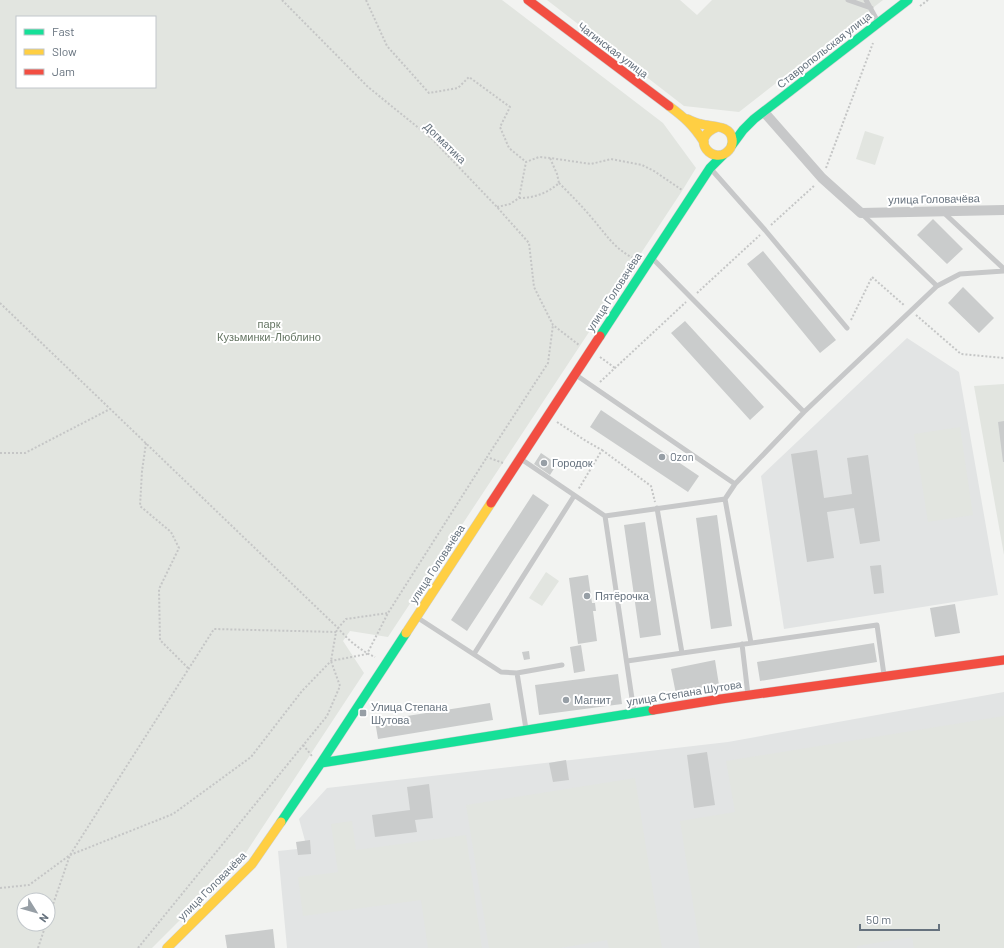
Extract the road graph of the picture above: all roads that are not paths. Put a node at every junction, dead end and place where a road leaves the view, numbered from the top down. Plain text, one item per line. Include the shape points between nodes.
1 (528, 0) edge
2 (848, 0) edge
3 (866, 0) edge
4 (908, 0) edge
5 (871, 8) junction
6 (878, 22) junction
7 (764, 112) junction
8 (685, 118) junction
9 (754, 119) junction
10 (720, 127) junction
11 (704, 144) junction
12 (732, 145) junction
13 (723, 155) junction
14 (708, 172) junction
15 (1004, 210) edge
16 (942, 211) junction
17 (861, 213) junction
18 (649, 261) junction
19 (1004, 270) edge
20 (937, 286) junction
21 (846, 328) road end
22 (575, 374) junction
23 (804, 412) junction
24 (520, 459) junction
25 (735, 484) junction
26 (574, 496) junction
27 (725, 498) junction
28 (657, 508) junction
29 (605, 516) junction
30 (416, 617) junction
31 (751, 643) junction
32 (742, 644) junction
33 (682, 653) junction
34 (474, 654) junction
35 (627, 660) junction
36 (1004, 660) edge
37 (562, 665) dead end
38 (517, 673) junction
39 (884, 677) junction
40 (748, 695) junction
41 (634, 713) junction
42 (527, 730) junction
43 (321, 764) junction
44 (167, 948) edge

1 - 8 street, Чагинская улица
2 - 5 lane
3 - 5 lane
4 - 6 street, Ставропольская улица
5 - 6 lane
6 - 7 street, Ставропольская улица
7 - 9 street, Ставропольская улица
7 - 17 street via 822,178
8 - 10 street, Чагинская улица via 707,126
8 - 11 street, Чагинская улица via 697,131
9 - 10 street, Ставропольская улица via 741,125
9 - 12 street, Ставропольская улица
10 - 11 street via 706,133
10 - 12 street via 732,136
11 - 13 street via 714,155
11 - 14 street, улица Головачёва
12 - 13 street
13 - 14 street, улица Головачёва
14 - 18 street, улица Головачёва
14 - 21 lane via 766,230
15 - 16 street, улица Головачёва
16 - 17 street, улица Головачёва
16 - 19 lane
17 - 20 lane
18 - 22 street, улица Головачёва via 593,353
18 - 23 lane via 691,298
19 - 20 lane via 960,274
20 - 23 lane
22 - 24 street, улица Головачёва
22 - 25 lane
23 - 25 lane
24 - 26 lane
24 - 30 street, улица Головачёва
25 - 27 lane
26 - 29 lane
26 - 34 lane
27 - 28 lane
27 - 31 lane
28 - 29 lane
28 - 33 lane
29 - 35 lane
30 - 34 lane
30 - 43 street, улица Головачёва
31 - 32 lane
31 - 39 lane via 877,625
32 - 33 lane
32 - 40 lane
33 - 35 lane
34 - 38 lane via 501,672
35 - 41 lane
36 - 39 street, улица Степана Шутова
37 - 38 lane
38 - 42 lane
39 - 40 street, улица Степана Шутова
40 - 41 street, улица Степана Шутова
41 - 42 street, улица Степана Шутова
42 - 43 street, улица Степана Шутова
43 - 44 street, улица Головачёва via 252,864

